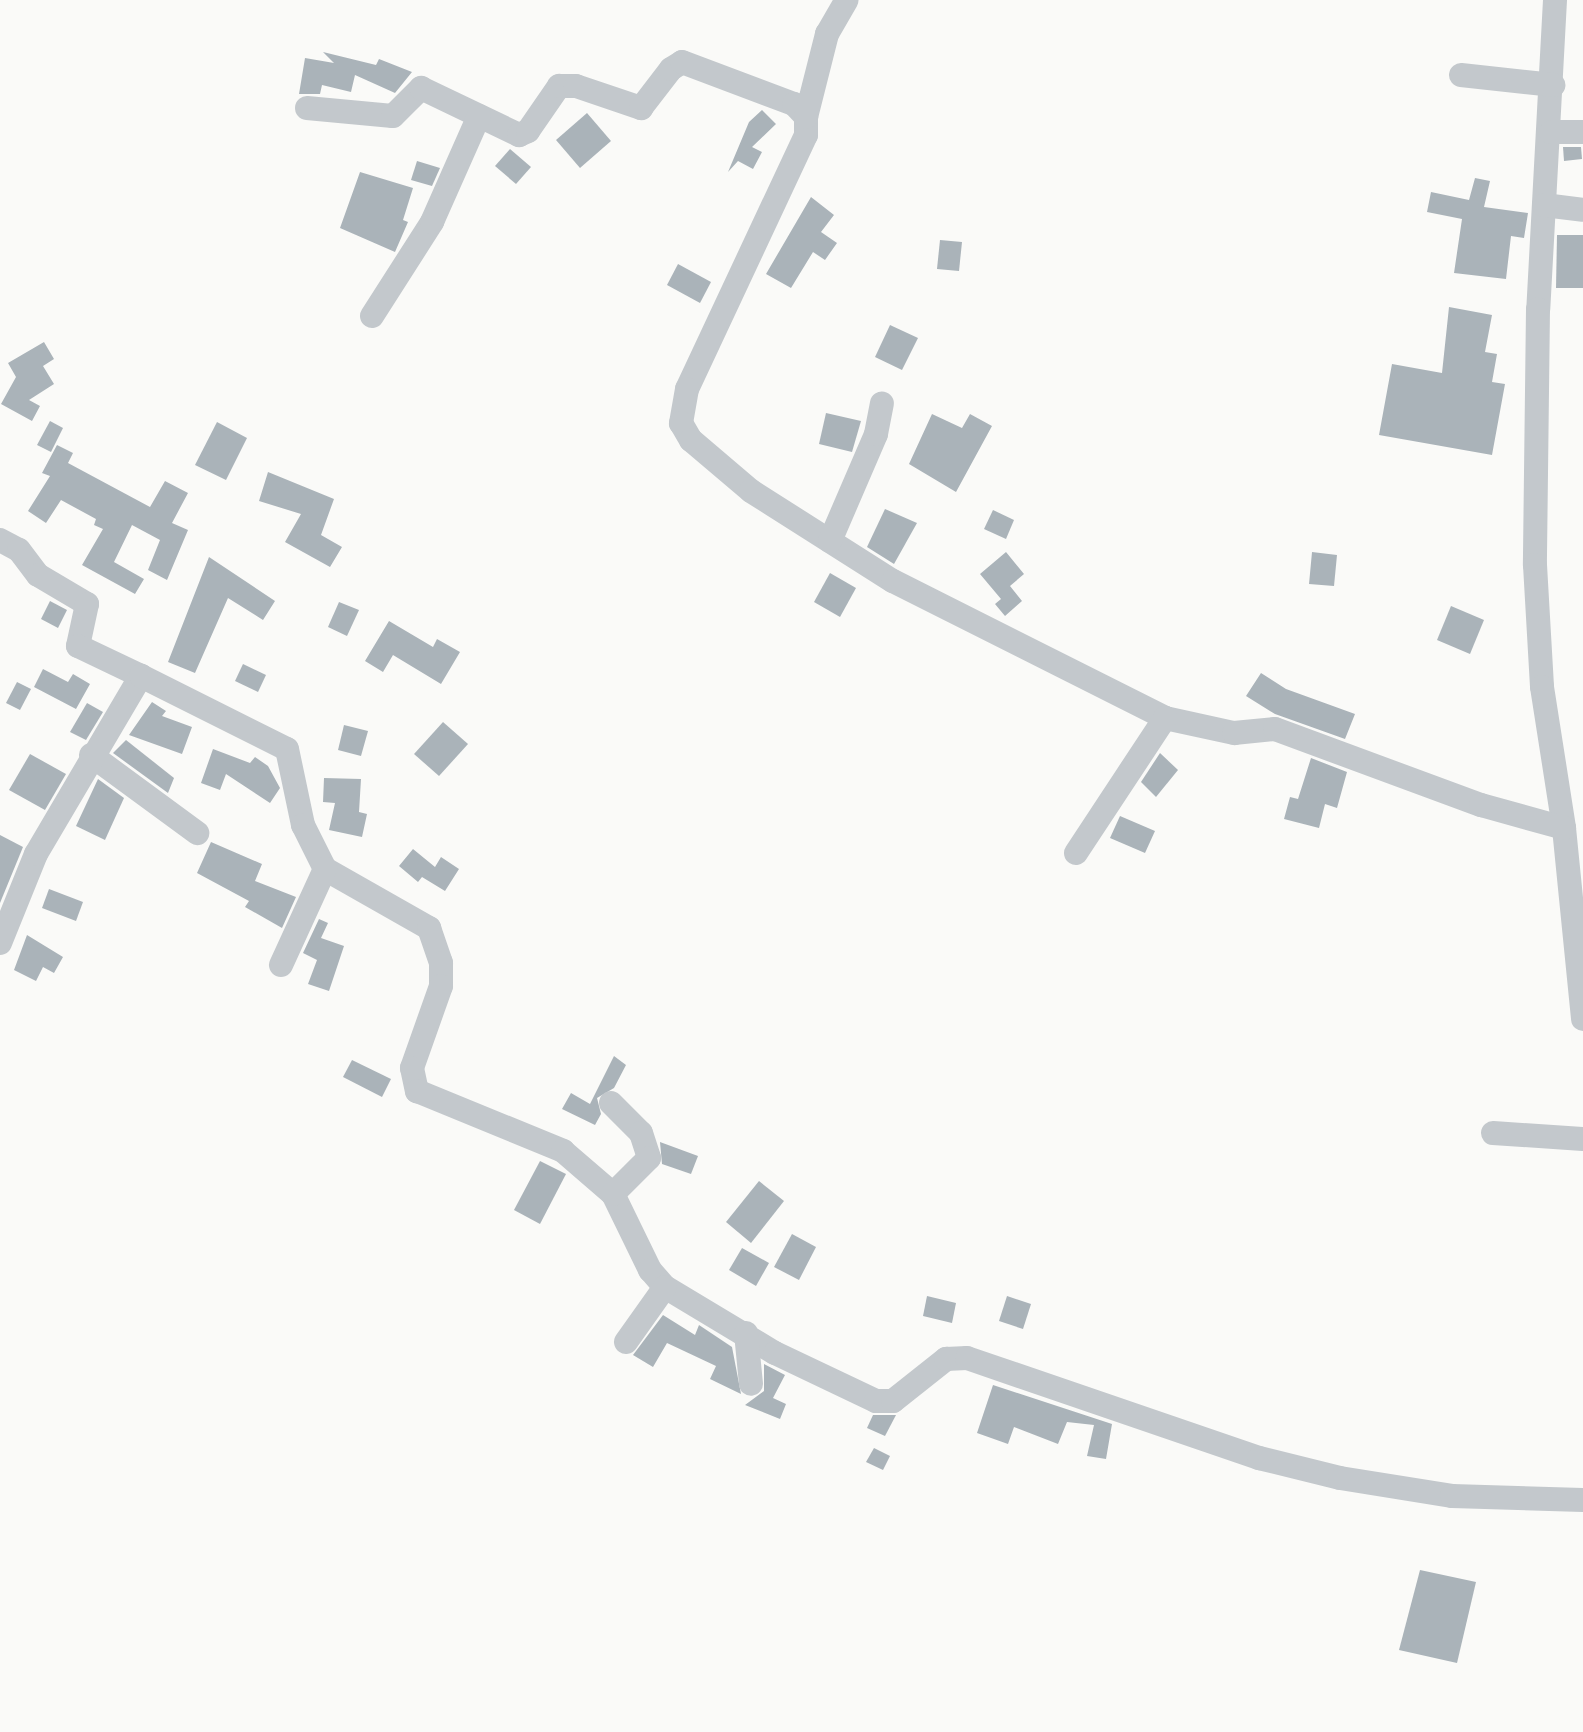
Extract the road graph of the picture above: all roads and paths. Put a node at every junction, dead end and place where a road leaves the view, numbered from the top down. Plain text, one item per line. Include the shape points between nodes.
1 (847, 0) edge
2 (1555, 0) edge
3 (1461, 75) dead end
4 (1553, 85) junction
5 (307, 108) dead end
6 (479, 116) junction
7 (806, 117) junction
8 (1551, 132) junction
9 (1583, 132) edge
10 (1544, 205) junction
11 (1583, 210) edge
12 (372, 316) dead end
13 (882, 404) dead end
14 (0, 540) edge
15 (830, 541) junction
16 (141, 676) junction
17 (1165, 718) junction
18 (91, 755) junction
19 (1564, 828) junction
20 (197, 833) dead end
21 (1076, 853) dead end
22 (325, 869) junction
23 (0, 943) edge
24 (281, 965) dead end
25 (1583, 1019) edge
26 (611, 1103) dead end
27 (1493, 1133) dead end
28 (1583, 1139) edge
29 (613, 1194) junction
30 (665, 1287) junction
31 (746, 1333) junction
32 (626, 1342) dead end
33 (751, 1384) dead end
34 (1583, 1500) edge

1 - 7 street via 827,34
2 - 4 street
3 - 4 street
4 - 8 street
5 - 6 street via 393,116 421,88
6 - 7 street via 512,134 524,134 553,92 566,84 641,108 682,62 794,104
6 - 12 street via 432,222
7 - 15 street via 806,135 724,302 680,409 691,440 751,491
8 - 9 street
8 - 10 street
10 - 11 street
10 - 19 street via 1535,565 1542,687
13 - 15 street via 876,434
14 - 16 street via 19,550 38,575 87,604 78,646
15 - 17 street via 972,623
16 - 18 street
16 - 22 street via 287,749 303,825
17 - 19 street via 1234,733 1275,729 1481,805
17 - 21 street
18 - 20 street
18 - 23 street via 36,854
19 - 25 street
22 - 24 street
22 - 29 street via 417,917 437,945 441,986 412,1068 417,1091 563,1151
26 - 29 street via 641,1133 649,1158
27 - 28 street
29 - 30 street via 650,1270
30 - 31 street
30 - 32 street
31 - 33 street
31 - 34 street via 803,1368 876,1401 893,1401 946,1359 967,1358 1259,1458 1340,1478 1452,1496

